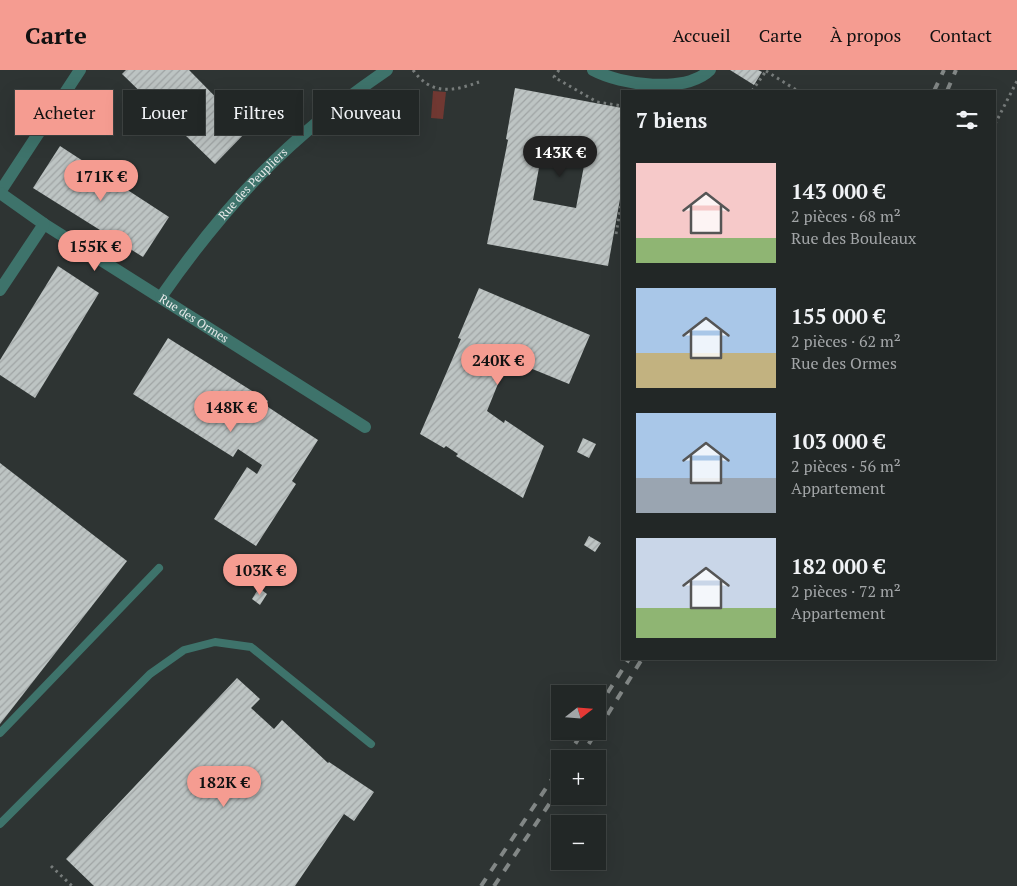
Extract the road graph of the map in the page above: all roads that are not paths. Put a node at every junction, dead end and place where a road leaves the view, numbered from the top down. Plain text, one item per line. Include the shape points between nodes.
1 (80, 70) edge
2 (387, 70) edge
3 (593, 70) edge
4 (710, 70) edge
5 (0, 193) edge
6 (44, 224) junction
7 (0, 290) edge
8 (161, 297) junction
9 (365, 427) dead end
10 (159, 568) dead end
11 (0, 733) edge
12 (371, 744) dead end
13 (0, 824) edge

1 - 5 street
2 - 8 street, Rue des Peupliers via 316,122 267,166 213,226
3 - 4 street via 619,80 665,85 683,83
5 - 6 street, Rue des Ormes
6 - 7 street
6 - 8 street, Rue des Ormes
8 - 9 street, Rue des Ormes
10 - 11 lane
12 - 13 lane via 251,647 215,642 184,650 150,674

